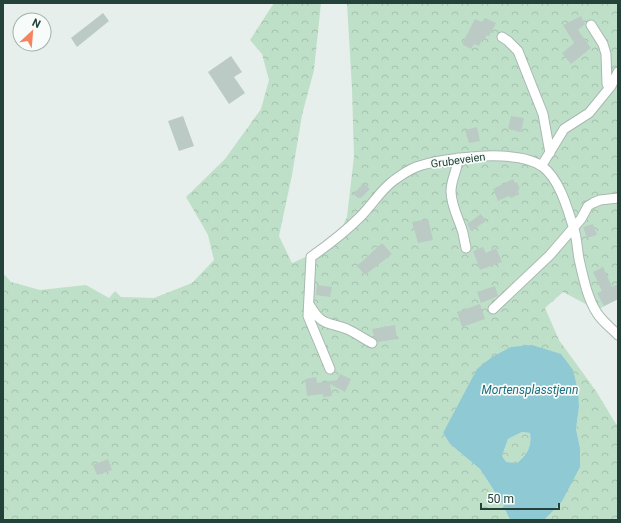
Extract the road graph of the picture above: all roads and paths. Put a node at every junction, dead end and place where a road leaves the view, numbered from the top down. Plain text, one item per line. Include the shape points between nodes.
1 (591, 26) dead end
2 (502, 37) dead end
3 (618, 72) edge
4 (611, 86) junction
5 (550, 153) junction
6 (458, 158) junction
7 (542, 165) junction
8 (618, 198) edge
9 (574, 227) junction
10 (466, 248) dead end
11 (309, 304) junction
12 (493, 309) dead end
13 (618, 335) edge
14 (372, 344) dead end
15 (330, 369) dead end

1 - 4 street via 603,44 608,84
2 - 5 street via 518,51 543,114
3 - 4 street
4 - 5 street via 589,113 564,129
5 - 7 street
6 - 7 street, Grubeveien via 503,155
6 - 10 street via 451,191
6 - 11 street, Grubeveien via 415,167 392,182 360,218 311,257
7 - 9 street via 561,192
8 - 9 street via 600,200 588,206
9 - 12 street via 550,255
9 - 13 street via 589,296 597,314
11 - 14 street via 323,322 348,330
11 - 15 street via 308,316

